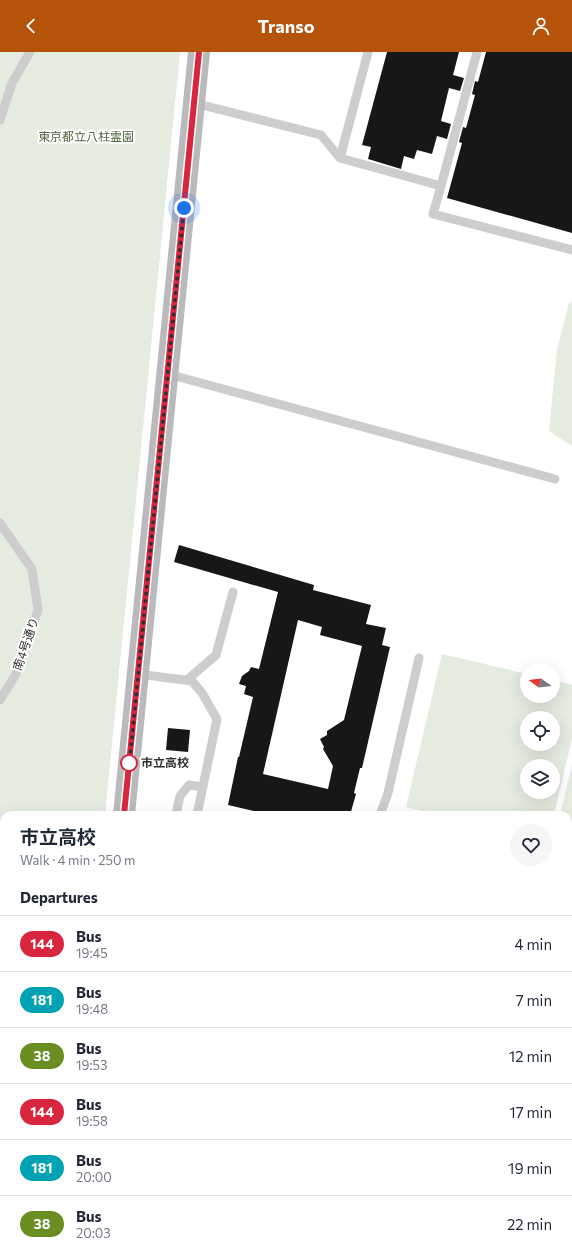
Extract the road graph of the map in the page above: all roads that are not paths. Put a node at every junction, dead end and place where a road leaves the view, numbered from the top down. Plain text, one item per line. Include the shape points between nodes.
1 (30, 52) edge
2 (199, 52) edge
3 (368, 52) edge
4 (477, 52) edge
5 (194, 102) junction
6 (0, 120) edge
7 (340, 158) junction
8 (441, 186) junction
9 (572, 250) edge
10 (168, 374) junction
11 (555, 478) dead end
12 (0, 523) edge
13 (233, 592) dead end
14 (420, 658) dead end
15 (138, 674) junction
16 (187, 680) junction
17 (0, 700) edge
18 (203, 787) junction
19 (124, 811) edge
20 (177, 811) edge
21 (198, 811) edge
22 (381, 811) edge

1 - 6 lane via 12,83
2 - 5 street
3 - 7 lane
4 - 8 lane
5 - 7 lane via 320,135
5 - 10 street
7 - 8 lane
8 - 9 lane via 433,214
10 - 11 lane
10 - 15 street
12 - 17 lane, 南4号通り via 32,568 38,610 16,674
13 - 16 lane via 216,655
14 - 22 lane
15 - 16 lane
15 - 19 street
16 - 18 lane via 192,681 202,693 217,719
18 - 20 lane via 189,785 180,796
18 - 21 lane

